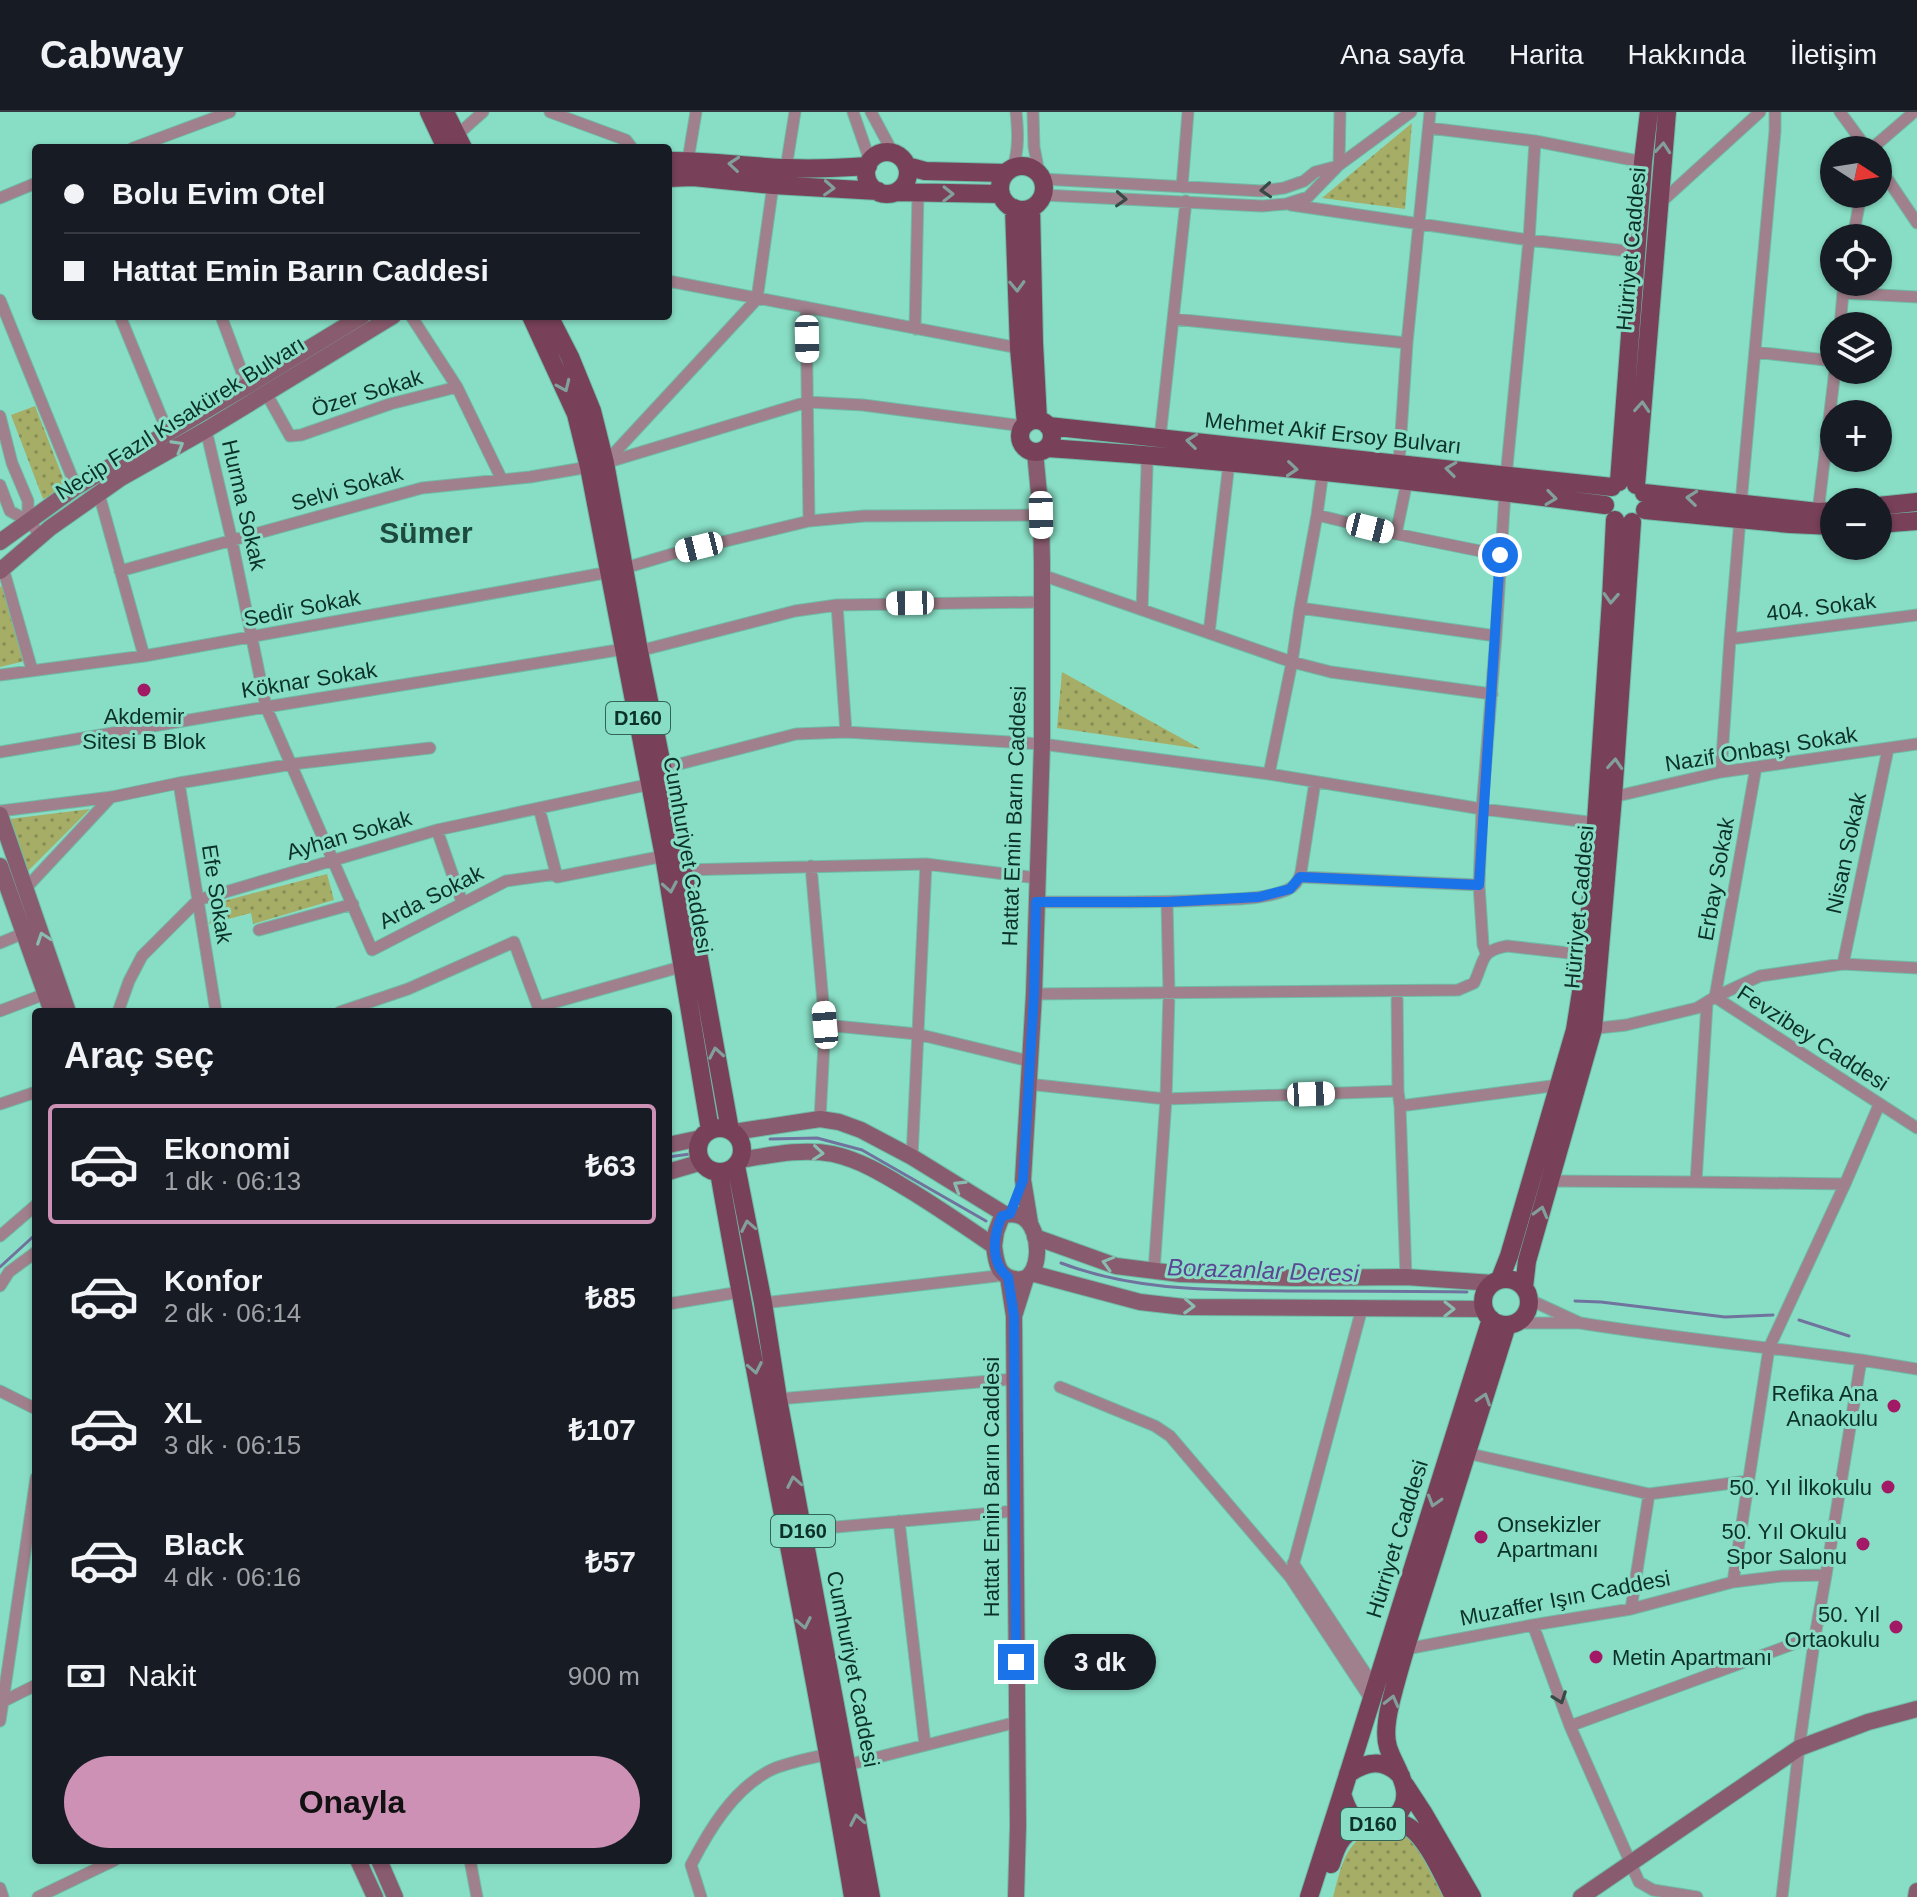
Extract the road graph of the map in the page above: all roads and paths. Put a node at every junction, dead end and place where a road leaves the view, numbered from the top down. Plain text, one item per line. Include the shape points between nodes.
1 (230, 112) edge
2 (429, 112) edge
3 (445, 112) edge
4 (483, 112) edge
5 (550, 112) edge
6 (696, 112) edge
7 (795, 112) edge
8 (853, 112) edge
9 (871, 112) edge
10 (880, 112) edge
11 (1016, 112) edge
12 (1033, 112) edge
13 (1188, 112) edge
14 (1340, 112) edge
15 (1411, 112) edge
16 (1430, 112) edge
17 (1649, 112) edge
18 (1667, 112) edge
19 (1760, 112) edge
20 (1775, 112) edge
21 (1840, 112) edge
22 (1914, 112) edge
23 (197, 118) edge
24 (879, 126) junction
25 (1429, 128) junction
26 (1858, 136) edge
27 (1886, 136) edge
28 (1535, 141) junction
29 (160, 144) edge
30 (455, 144) edge
31 (629, 144) edge
32 (688, 160) junction
33 (900, 160) junction
34 (672, 161) edge
35 (1643, 162) junction
36 (869, 164) junction
37 (1339, 165) junction
38 (786, 168) junction
39 (1009, 170) junction
40 (672, 178) edge
41 (32, 185) edge
42 (773, 185) junction
43 (1892, 186) edge
44 (1182, 187) junction
45 (887, 191) junction
46 (918, 193) junction
47 (1028, 193) junction
48 (0, 198) edge
49 (1186, 201) junction
50 (1286, 204) junction
51 (1658, 206) junction
52 (1917, 223) edge
53 (1418, 224) junction
54 (1529, 240) junction
55 (1636, 252) junction
56 (672, 282) edge
57 (1892, 294) edge
58 (1917, 297) edge
59 (757, 299) junction
60 (0, 300) edge
61 (806, 307) junction
62 (1174, 319) junction
63 (122, 320) edge
64 (227, 320) edge
65 (355, 320) edge
66 (386, 320) edge
67 (414, 320) edge
68 (533, 320) edge
69 (556, 320) edge
70 (915, 329) junction
71 (1407, 343) junction
72 (1019, 348) junction
73 (1755, 352) junction
74 (1820, 359) edge
75 (1834, 384) edge
76 (247, 386) junction
77 (457, 387) junction
78 (266, 393) junction
79 (807, 402) junction
80 (0, 416) edge
81 (1034, 424) junction
82 (206, 430) junction
83 (168, 433) junction
84 (1160, 438) junction
85 (1041, 450) junction
86 (1146, 454) junction
87 (1229, 463) junction
88 (1399, 463) junction
89 (597, 465) junction
90 (1323, 471) junction
91 (502, 480) junction
92 (1407, 481) junction
93 (1505, 484) junction
94 (0, 485) edge
95 (76, 487) junction
96 (1827, 488) edge
97 (99, 494) junction
98 (1626, 500) junction
99 (1917, 502) edge
100 (1892, 505) edge
101 (1740, 511) junction
102 (1820, 511) edge
103 (1041, 515) junction
104 (1317, 515) junction
105 (28, 521) junction
106 (809, 521) junction
107 (1917, 521) edge
108 (1892, 523) edge
109 (1820, 524) edge
110 (1396, 534) junction
111 (41, 535) junction
112 (232, 541) junction
113 (0, 542) edge
114 (1500, 555) junction
115 (2, 570) edge
116 (618, 570) junction
117 (120, 571) junction
118 (1042, 575) junction
119 (1043, 602) junction
120 (837, 605) junction
121 (1300, 608) junction
122 (1142, 610) junction
123 (1917, 615) edge
124 (1209, 633) junction
125 (1496, 636) junction
126 (253, 637) junction
127 (1730, 639) junction
128 (632, 650) junction
129 (144, 656) junction
130 (1292, 662) junction
131 (32, 670) junction
132 (0, 675) edge
133 (1492, 694) junction
134 (266, 707) junction
135 (846, 732) junction
136 (1042, 744) junction
137 (1917, 744) edge
138 (430, 748) dead end
139 (1888, 749) junction
140 (0, 752) edge
141 (293, 764) junction
142 (1756, 767) junction
143 (664, 768) junction
144 (1721, 772) junction
145 (1269, 774) junction
146 (1315, 782) junction
147 (179, 783) junction
148 (651, 784) junction
149 (112, 797) junction
150 (1613, 797) junction
151 (539, 808) junction
152 (1482, 809) junction
153 (0, 813) edge
154 (1596, 823) junction
155 (437, 830) junction
156 (664, 856) junction
157 (334, 860) junction
158 (926, 864) junction
159 (0, 866) edge
160 (811, 866) junction
161 (683, 870) junction
162 (556, 874) junction
163 (1300, 877) junction
164 (1037, 878) junction
165 (1479, 885) junction
166 (26, 888) junction
167 (198, 900) junction
168 (462, 902) junction
169 (1036, 902) junction
170 (1167, 902) junction
171 (353, 904) junction
172 (259, 930) dead end
173 (24, 933) junction
174 (0, 943) edge
175 (372, 950) joint
176 (1486, 953) junction
177 (1587, 955) junction
178 (1843, 964) junction
179 (684, 966) junction
180 (1917, 968) edge
181 (1397, 991) junction
182 (45, 994) junction
183 (1034, 994) junction
184 (1169, 994) junction
185 (1711, 1000) junction
186 (50, 1008) edge
187 (67, 1008) edge
188 (119, 1008) edge
189 (215, 1008) edge
190 (352, 1008) edge
191 (538, 1008) edge
192 (546, 1008) edge
193 (0, 1011) edge
194 (825, 1025) junction
195 (1584, 1029) junction
196 (917, 1034) junction
197 (1029, 1061) junction
198 (1028, 1084) junction
199 (1559, 1085) junction
200 (1398, 1091) junction
201 (32, 1093) edge
202 (1166, 1099) junction
203 (0, 1104) edge
204 (1879, 1105) junction
205 (1400, 1106) junction
206 (820, 1119) junction
207 (1917, 1128) edge
208 (732, 1131) junction
209 (706, 1134) junction
210 (672, 1144) edge
211 (912, 1157) junction
212 (702, 1162) junction
213 (732, 1166) junction
214 (672, 1171) edge
215 (1023, 1180) junction
216 (1549, 1181) junction
217 (1696, 1182) junction
218 (1845, 1184) junction
219 (32, 1208) edge
220 (1008, 1214) junction
221 (1032, 1230) junction
222 (0, 1236) edge
223 (994, 1246) junction
224 (32, 1255) edge
225 (1154, 1271) junction
226 (1006, 1276) junction
227 (1028, 1276) junction
228 (1406, 1277) junction
229 (1497, 1281) junction
230 (0, 1286) edge
231 (740, 1292) junction
232 (1526, 1293) junction
233 (672, 1303) edge
234 (763, 1303) junction
235 (1362, 1308) junction
236 (1014, 1316) junction
237 (1499, 1319) junction
238 (1580, 1323) junction
239 (1769, 1348) junction
240 (1861, 1360) junction
241 (1917, 1369) edge
242 (1014, 1379) junction
243 (1060, 1387) dead end
244 (0, 1391) edge
245 (778, 1399) junction
246 (32, 1407) edge
247 (1466, 1453) junction
248 (1748, 1481) junction
249 (1649, 1494) junction
250 (32, 1506) edge
251 (1015, 1511) junction
252 (899, 1521) junction
253 (803, 1530) junction
254 (1293, 1563) junction
255 (1826, 1575) junction
256 (1290, 1577) junction
257 (1733, 1582) junction
258 (1631, 1609) junction
259 (1533, 1625) junction
260 (1815, 1636) junction
261 (1406, 1649) junction
262 (32, 1687) edge
263 (1374, 1695) junction
264 (4, 1701) junction
265 (1917, 1709) edge
266 (0, 1721) edge
267 (1017, 1722) junction
268 (1570, 1726) junction
269 (925, 1745) junction
270 (1799, 1748) junction
271 (829, 1754) junction
272 (847, 1765) junction
273 (1348, 1774) junction
274 (1403, 1780) junction
275 (1342, 1794) junction
276 (1370, 1824) junction
277 (1631, 1862) junction
278 (107, 1864) edge
279 (360, 1864) edge
280 (381, 1864) edge
281 (471, 1864) edge
282 (0, 1888) edge
283 (3, 1897) edge
284 (38, 1897) edge
285 (375, 1897) edge
286 (395, 1897) edge
287 (477, 1897) edge
288 (701, 1897) edge
289 (853, 1897) edge
290 (871, 1897) edge
291 (1016, 1897) edge
292 (1309, 1897) edge
293 (1321, 1897) edge
294 (1454, 1897) edge
295 (1472, 1897) edge
296 (1581, 1897) edge
297 (1697, 1897) edge
298 (1782, 1897) edge

1 - 23 street
2 - 30 main road
3 - 30 main road
4 - 30 street
5 - 31 street
6 - 32 street
7 - 38 street
8 - 36 street
9 - 24 street
10 - 24 street
11 - 39 street via 1017,156
12 - 47 street
13 - 44 street
14 - 37 street
15 - 37 street
16 - 25 street
17 - 35 main road, Hürriyet Caddesi
51 -> 18 main road, Hürriyet Caddesi
19 - 51 street
20 - 73 street
21 - 26 street
22 - 27 street
23 - 29 street
24 - 33 street
25 - 28 street
25 - 53 street
28 - 35 street
28 - 54 street
32 - 34 main road
38 -> 32 main road
33 - 36 main road via 880,154
33 - 39 main road via 925,171
33 - 45 main road via 907,180
35 - 55 main road, Hürriyet Caddesi
36 - 38 main road
36 - 45 main road via 868,181
37 -> 44 street via 1284,188
37 - 50 street via 1308,197
39 - 47 main road via 1027,166
39 - 47 main road via 1000,187
40 - 42 main road
41 - 48 street
42 -> 45 main road
42 - 59 street
43 - 52 street
44 - 47 street
45 - 46 main road
46 -> 47 main road
46 - 70 street
47 -> 49 street
47 -> 72 main road
47 - 81 main road
49 - 50 street
49 - 62 street
50 - 53 street
98 -> 51 main road, Hürriyet Caddesi
53 - 54 street
53 - 71 street
54 - 55 street
54 - 93 street
55 - 98 main road, Hürriyet Caddesi
56 - 59 street
57 - 58 street
59 - 61 street
59 - 89 street
60 - 95 street
61 - 70 street
61 - 79 street
62 - 71 street
62 - 84 street
63 - 83 street
64 - 76 street
65 - 76 main road, Necip Fazıl Kısakürek Bulvarı
66 - 78 main road, Necip Fazıl Kısakürek Bulvarı
67 - 77 street
68 -> 89 main road, Cumhuriyet Caddesi / D160
69 - 89 main road, Cumhuriyet Caddesi / D160 via 592,411
70 - 72 street
71 - 88 street
72 - 81 main road
73 - 74 street
73 - 101 street
75 - 96 street
76 - 83 main road, Necip Fazıl Kısakürek Bulvarı
77 - 78 street, Özer Sokak via 290,436
77 - 91 street
78 - 82 main road, Necip Fazıl Kısakürek Bulvarı
79 - 81 street, Selvi Sokak
79 - 89 street, Selvi Sokak
79 - 106 street
80 - 105 street via 28,501
81 - 84 main road, Mehmet Akif Ersoy Bulvarı
81 - 85 main road via 1052,435
81 - 85 main road via 1020,435 1022,445
97 -> 82 main road, Necip Fazıl Kısakürek Bulvarı
82 - 112 street, Hurma Sokak
83 - 95 main road, Necip Fazıl Kısakürek Bulvarı
88 -> 84 main road, Mehmet Akif Ersoy Bulvarı
85 - 86 main road, Mehmet Akif Ersoy Bulvarı
85 - 103 main road, Hattat Emin Barın Caddesi
86 - 87 main road, Mehmet Akif Ersoy Bulvarı
86 - 122 street
87 -> 90 main road, Mehmet Akif Ersoy Bulvarı
87 - 124 street
93 -> 88 main road, Mehmet Akif Ersoy Bulvarı
89 - 91 street, Selvi Sokak
89 - 116 main road, Cumhuriyet Caddesi / D160
90 - 92 main road, Mehmet Akif Ersoy Bulvarı
90 - 104 street
91 - 112 street, Selvi Sokak via 422,488
92 - 93 main road, Mehmet Akif Ersoy Bulvarı
92 - 110 street
93 - 98 main road, Mehmet Akif Ersoy Bulvarı
93 - 114 street
94 - 105 street via 10,511
95 - 105 main road, Necip Fazıl Kısakürek Bulvarı
97 - 111 main road, Necip Fazıl Kısakürek Bulvarı
97 - 117 street
98 - 101 main road, Mehmet Akif Ersoy Bulvarı
150 -> 98 main road, Hürriyet Caddesi
98 -> 154 main road, Hürriyet Caddesi via 1611,600
99 - 100 main road
101 - 102 main road, Mehmet Akif Ersoy Bulvarı
101 - 109 main road, Mehmet Akif Ersoy Bulvarı
101 - 127 street
103 - 106 street, Sedir Sokak
103 - 118 main road, Hattat Emin Barın Caddesi
104 - 110 street
104 - 121 street
105 - 111 street
105 - 113 main road, Necip Fazıl Kısakürek Bulvarı
106 - 116 street, Sedir Sokak
107 - 108 main road
110 - 114 street
111 - 115 main road, Necip Fazıl Kısakürek Bulvarı
112 - 117 street, Selvi Sokak
112 - 126 street, Hurma Sokak
114 - 125 street
115 - 131 street
116 - 126 street, Sedir Sokak
116 - 128 main road, Cumhuriyet Caddesi / D160
117 - 129 street
118 - 119 main road, Hattat Emin Barın Caddesi
118 - 122 street
119 - 120 street, Köknar Sokak
119 - 136 main road, Hattat Emin Barın Caddesi
120 - 128 street, Köknar Sokak
120 - 135 street
121 - 125 street
121 - 130 street
122 - 124 street
123 - 127 street, 404. Sokak
124 - 130 street
125 - 133 street
126 - 129 street, Sedir Sokak
126 - 134 street, Hurma Sokak
127 - 144 street
128 - 134 street, Köknar Sokak
128 - 143 main road, Cumhuriyet Caddesi / D160
128 - 148 main road, Cumhuriyet Caddesi / D160
129 - 131 street, Sedir Sokak
130 - 133 street
130 - 145 street
131 - 132 street, Sedir Sokak
133 - 152 street
134 - 140 street, Köknar Sokak
134 - 141 street, Hurma Sokak
135 - 136 street
135 - 143 street via 796,734
136 - 145 street
136 - 164 main road, Hattat Emin Barın Caddesi
137 - 139 street, Nazif Onbaşı Sokak
138 - 141 street
139 - 142 street, Nazif Onbaşı Sokak
139 - 178 street, Nisan Sokak
141 - 147 street
141 - 157 street, Hurma Sokak
142 - 144 street, Nazif Onbaşı Sokak
142 - 185 street, Erbay Sokak
143 - 161 main road, Cumhuriyet Caddesi / D160
144 - 150 street, Nazif Onbaşı Sokak
145 - 146 street
146 - 152 street
146 - 163 street
147 - 149 street
147 - 167 street, Efe Sokak
148 - 151 street, Ayhan Sokak
148 - 156 main road, Cumhuriyet Caddesi / D160
149 - 153 street
149 - 166 street
150 - 195 main road, Hürriyet Caddesi
151 - 155 street, Ayhan Sokak
151 - 162 street
152 - 154 street
152 - 165 street
153 - 166 main road
154 - 177 main road, Hürriyet Caddesi
155 - 157 street, Ayhan Sokak
155 - 168 street
156 - 162 street, Arda Sokak
156 -> 179 main road, Cumhuriyet Caddesi / D160
157 - 167 street, Ayhan Sokak
157 - 171 street, Hurma Sokak
158 - 160 street
158 - 164 street
158 - 196 street
159 - 173 main road
160 - 161 street
160 - 194 street
208 -> 161 main road, Cumhuriyet Caddesi
162 - 168 street, Arda Sokak via 506,881
163 - 165 street
163 - 170 street via 1290,889 1259,897
164 - 169 main road, Hattat Emin Barın Caddesi
165 - 176 street
187 -> 166 main road
167 - 188 street, Ayhan Sokak via 142,956
167 - 189 street, Efe Sokak
168 - 175 street, Arda Sokak
169 - 170 street
169 - 183 main road, Hattat Emin Barın Caddesi
170 - 184 street
171 - 172 street
171 - 175 street, Hurma Sokak
173 - 174 street
173 - 182 main road
176 - 177 street via 1507,946
176 - 181 street via 1474,983 1466,987
177 - 195 main road, Hürriyet Caddesi
178 - 180 street
178 - 185 street via 1760,976
179 - 192 street
179 - 209 main road, Cumhuriyet Caddesi / D160
181 - 184 street
181 - 200 street
182 - 186 main road
182 - 193 street
183 - 184 street
183 - 197 main road, Hattat Emin Barın Caddesi
184 - 202 street
185 - 195 street, Fevzibey Caddesi via 1626,1025
185 - 204 street, Fevzibey Caddesi
185 - 217 street, Erbay Sokak
190 - 191 street via 514,942
194 - 196 street
194 - 206 street
195 - 199 main road, Hürriyet Caddesi
195 - 216 main road, Hürriyet Caddesi
196 - 197 street
196 - 211 street
197 - 198 main road, Hattat Emin Barın Caddesi
198 - 202 street
198 - 215 main road, Hattat Emin Barın Caddesi
199 - 205 street
199 - 229 main road, Hürriyet Caddesi
200 - 202 street
200 - 205 street
201 - 203 street
202 - 225 street
204 - 207 street, Fevzibey Caddesi
204 - 218 street
205 - 228 street
206 - 208 main road
206 - 211 main road via 861,1130
208 - 209 main road via 720,1128
208 - 213 main road via 742,1145
209 - 210 main road
209 - 212 main road via 698,1152
220 -> 211 main road
212 - 213 main road via 709,1169
212 - 214 main road
213 -> 223 main road via 786,1153 833,1154 874,1169
213 - 231 main road, Cumhuriyet Caddesi
234 -> 213 main road, Cumhuriyet Caddesi / D160
215 - 220 main road
215 - 221 main road
216 - 217 street
232 -> 216 main road, Hürriyet Caddesi via 1527,1261
217 - 218 street
218 - 239 street
219 - 222 street
220 - 221 main road via 1022,1216
220 - 223 main road via 1002,1216
225 -> 221 main road via 1116,1266
221 - 227 main road via 1035,1264
223 - 226 main road
224 - 230 street
225 - 228 main road
226 - 227 main road
226 - 234 street
226 - 236 main road
227 -> 235 main road via 1184,1307
227 - 236 main road
228 - 229 main road
229 - 232 main road via 1513,1280
229 - 237 main road via 1484,1294
231 - 233 street
231 -> 271 main road, Cumhuriyet Caddesi / D160
232 - 237 main road via 1525,1313
232 - 238 street
234 - 245 main road, Cumhuriyet Caddesi / D160
235 -> 237 main road
235 - 254 street
236 - 242 main road, Hattat Emin Barın Caddesi
237 - 238 street
247 -> 237 main road, Hürriyet Caddesi
237 -> 263 main road, Hürriyet Caddesi
238 - 239 street
239 - 240 street
239 - 248 street
240 - 241 street
240 - 255 street
242 - 245 street
242 - 251 main road, Hattat Emin Barın Caddesi
243 - 256 street via 1170,1436
244 - 246 street
253 -> 245 main road, Cumhuriyet Caddesi / D160
247 - 249 street
247 - 261 main road, Hürriyet Caddesi
248 - 249 street
248 - 257 street
249 - 258 street
250 - 264 street
251 - 252 street
251 - 267 main road, Hattat Emin Barın Caddesi
252 - 253 street
252 - 269 street
253 - 272 main road, Cumhuriyet Caddesi / D160
254 - 256 street
254 - 263 street
255 - 257 street, Muzaffer Işın Caddesi
255 - 260 street
256 - 263 street
257 - 258 street, Muzaffer Işın Caddesi
258 - 259 street, Muzaffer Işın Caddesi
259 - 261 street, Muzaffer Işın Caddesi
259 -> 268 street
260 - 268 street
260 - 270 street
274 -> 261 main road, Hürriyet Caddesi via 1386,1736
262 - 264 street
263 - 273 main road, Hürriyet Caddesi
264 - 266 street
265 - 270 main road
267 - 269 street
267 - 291 main road, Hattat Emin Barın Caddesi
268 - 277 street
269 - 272 street
270 - 277 main road
270 - 298 street
271 - 288 street via 770,1770 742,1791 708,1833 691,1865
271 - 289 main road, Cumhuriyet Caddesi / D160
290 -> 272 main road, Cumhuriyet Caddesi / D160
273 - 274 main road, D160 via 1376,1762 1394,1769
273 - 275 main road, Hürriyet Caddesi / D160
274 - 276 main road, D160 via 1400,1812 1385,1823
274 - 295 main road, D160
275 - 276 main road, D160 via 1356,1819
275 - 292 main road, Hürriyet Caddesi / D160
276 - 293 main road, D160 via 1341,1839
276 - 294 main road, D160 via 1401,1823 1413,1829
277 - 296 main road
277 - 297 street via 1639,1882 1653,1890
278 - 284 street
279 - 285 main road
280 - 286 main road
281 - 287 street
282 - 283 street

